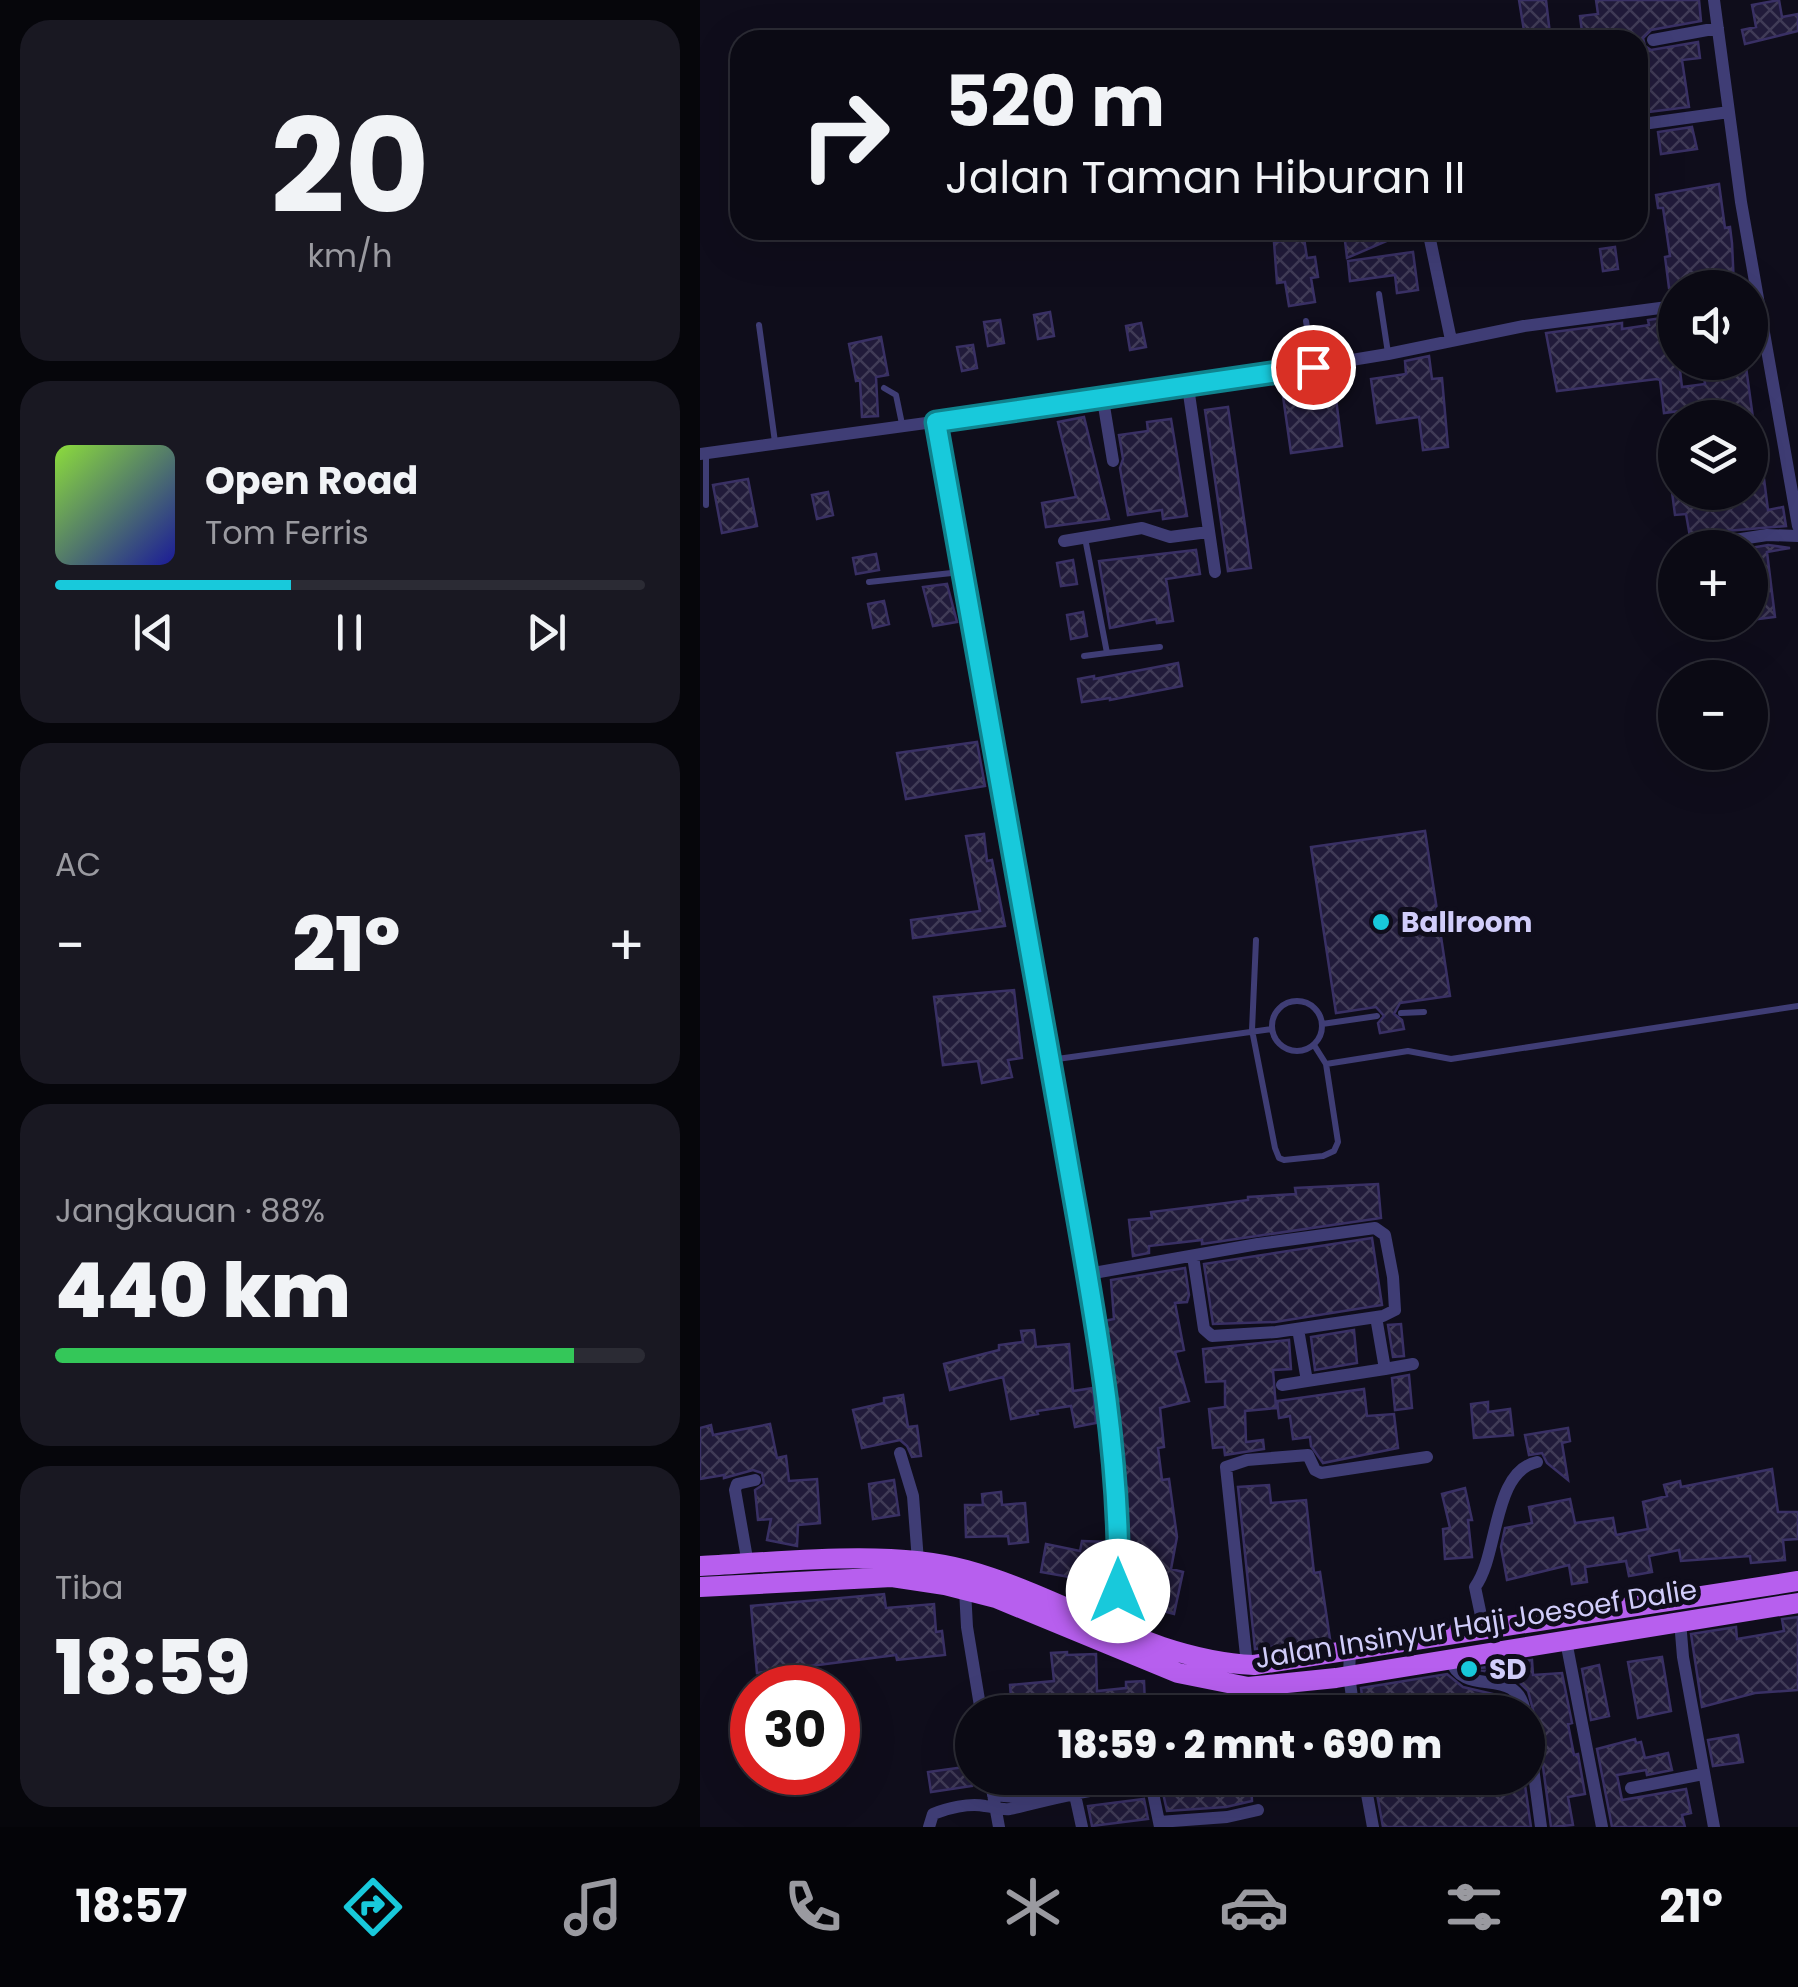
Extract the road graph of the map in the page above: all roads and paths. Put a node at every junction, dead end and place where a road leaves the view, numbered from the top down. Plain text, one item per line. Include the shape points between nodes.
1 (1714, 0) edge
2 (1718, 28) junction
3 (1653, 40) dead end
4 (1729, 112) junction
5 (1648, 123) edge
6 (1430, 240) edge
7 (1750, 270) edge
8 (1379, 294) dead end
9 (1658, 308) edge
10 (1306, 321) dead end
11 (760, 325) dead end
12 (1451, 340) junction
13 (1388, 354) junction
14 (1313, 367) junction
15 (1768, 371) edge
16 (1188, 387) junction
17 (884, 388) dead end
18 (1103, 400) junction
19 (936, 422) junction
20 (903, 425) junction
21 (776, 444) junction
22 (703, 454) edge
23 (1114, 461) dead end
24 (706, 505) dead end
25 (1798, 526) edge
26 (1208, 532) junction
27 (1768, 534) edge
28 (1085, 536) junction
29 (1798, 536) edge
30 (1064, 541) dead end
31 (961, 572) junction
32 (1215, 572) dead end
33 (869, 582) dead end
34 (1160, 647) dead end
35 (1107, 653) junction
36 (1084, 656) dead end
37 (1256, 940) dead end
38 (1798, 1006) edge
39 (1424, 1012) dead end
40 (1402, 1014) dead end
41 (1377, 1016) dead end
42 (1322, 1024) junction
43 (1272, 1029) junction
44 (1252, 1030) junction
45 (1314, 1045) junction
46 (1050, 1060) junction
47 (1326, 1064) junction
48 (1193, 1256) junction
49 (1088, 1274) junction
50 (1376, 1317) junction
51 (1298, 1328) junction
52 (1413, 1364) dead end
53 (1384, 1369) junction
54 (1307, 1381) junction
55 (1282, 1385) dead end
56 (900, 1453) dead end
57 (1427, 1457) dead end
58 (1537, 1462) dead end
59 (754, 1480) dead end
60 (918, 1561) junction
61 (748, 1564) junction
62 (700, 1566) edge
63 (1798, 1581) edge
64 (700, 1588) edge
65 (964, 1590) junction
66 (1798, 1602) edge
67 (1680, 1621) junction
68 (1484, 1630) junction
69 (1118, 1631) junction
70 (1566, 1641) junction
71 (1350, 1651) junction
72 (1450, 1659) junction
73 (1246, 1665) junction
74 (1349, 1676) junction
75 (979, 1695) edge
76 (1352, 1695) edge
77 (1520, 1695) edge
78 (1704, 1774) junction
79 (1631, 1788) dead end
80 (992, 1795) joint
81 (1075, 1795) joint
82 (1152, 1795) edge
83 (1367, 1795) edge
84 (1537, 1795) edge
85 (1044, 1801) junction
86 (996, 1810) junction
87 (1258, 1810) dead end
88 (1228, 1822) edge
89 (1160, 1824) edge
90 (929, 1827) edge
91 (1000, 1827) edge
92 (1082, 1827) edge
93 (1373, 1827) edge
94 (1541, 1827) edge
95 (1602, 1827) edge
96 (1714, 1827) edge

1 - 2 street
2 - 3 street
2 - 4 street
4 - 5 street
4 - 7 street
6 - 12 street
8 - 13 lane
9 - 12 street
10 - 14 lane
11 - 21 lane
12 - 13 street
13 - 14 street
14 - 16 street
15 - 25 street
16 - 18 street
16 - 26 street
17 - 20 lane via 896,395
18 - 19 street
18 - 23 street
19 - 20 street
19 - 31 street
20 - 21 street
21 - 22 street
22 - 24 lane
26 - 28 street via 1170,536 1142,528
26 - 32 street
27 - 29 street
28 - 30 street
28 - 35 lane
31 - 33 lane
31 - 46 street
34 - 35 lane
35 - 36 lane
37 - 44 lane
38 - 47 lane via 1451,1059 1408,1052
39 - 40 lane
41 - 42 lane
42 - 43 lane via 1309,1005 1294,1002 1280,1008
42 - 45 lane
43 - 44 lane
43 - 45 lane via 1292,1051
44 - 46 lane
44 - 47 lane via 1275,1148 1284,1160 1323,1156 1338,1142
45 - 47 lane
46 - 49 street
48 - 49 street
48 - 50 street via 1379,1229 1395,1310
48 - 51 street via 1207,1334
49 - 69 street via 1119,1552
50 - 51 street
50 - 53 street
51 - 54 street
52 - 53 street
53 - 54 street
54 - 55 street
56 - 60 street via 913,1496
57 - 73 street via 1321,1473 1310,1455 1226,1467
58 - 68 street via 1515,1474 1495,1524 1488,1566 1476,1588
59 - 61 street via 735,1490
60 - 61 main road, Jalan Insinyur Haji Joesoef Dalie
60 - 69 main road, Jalan Insinyur Haji Joesoef Dalie via 970,1570
61 - 62 main road, Jalan Insinyur Haji Joesoef Dalie
63 - 68 main road, Jalan Insinyur Haji Joesoef Dalie
64 - 65 main road, Jalan Insinyur Haji Joesoef Dalie via 892,1578
65 - 74 main road, Jalan Insinyur Haji Joesoef Dalie via 1198,1678 1248,1688
65 - 75 street
66 - 67 main road, Jalan Insinyur Haji Joesoef Dalie
67 - 70 main road, Jalan Insinyur Haji Joesoef Dalie
67 - 78 street
68 - 71 main road, Jalan Insinyur Haji Joesoef Dalie
69 - 73 main road, Jalan Insinyur Haji Joesoef Dalie via 1188,1656
70 - 72 main road, Jalan Insinyur Haji Joesoef Dalie
70 - 95 street
71 - 73 main road, Jalan Insinyur Haji Joesoef Dalie
71 - 74 street
72 - 74 main road, Jalan Insinyur Haji Joesoef Dalie
72 - 77 street via 1458,1675
74 - 76 street
78 - 79 street
78 - 96 street
80 - 85 street
80 - 86 street
81 - 85 street
81 - 92 street
82 - 89 street
83 - 93 street
84 - 94 street
85 - 86 street
86 - 90 street via 942,1810
86 - 91 street
87 - 88 street
88 - 89 street

